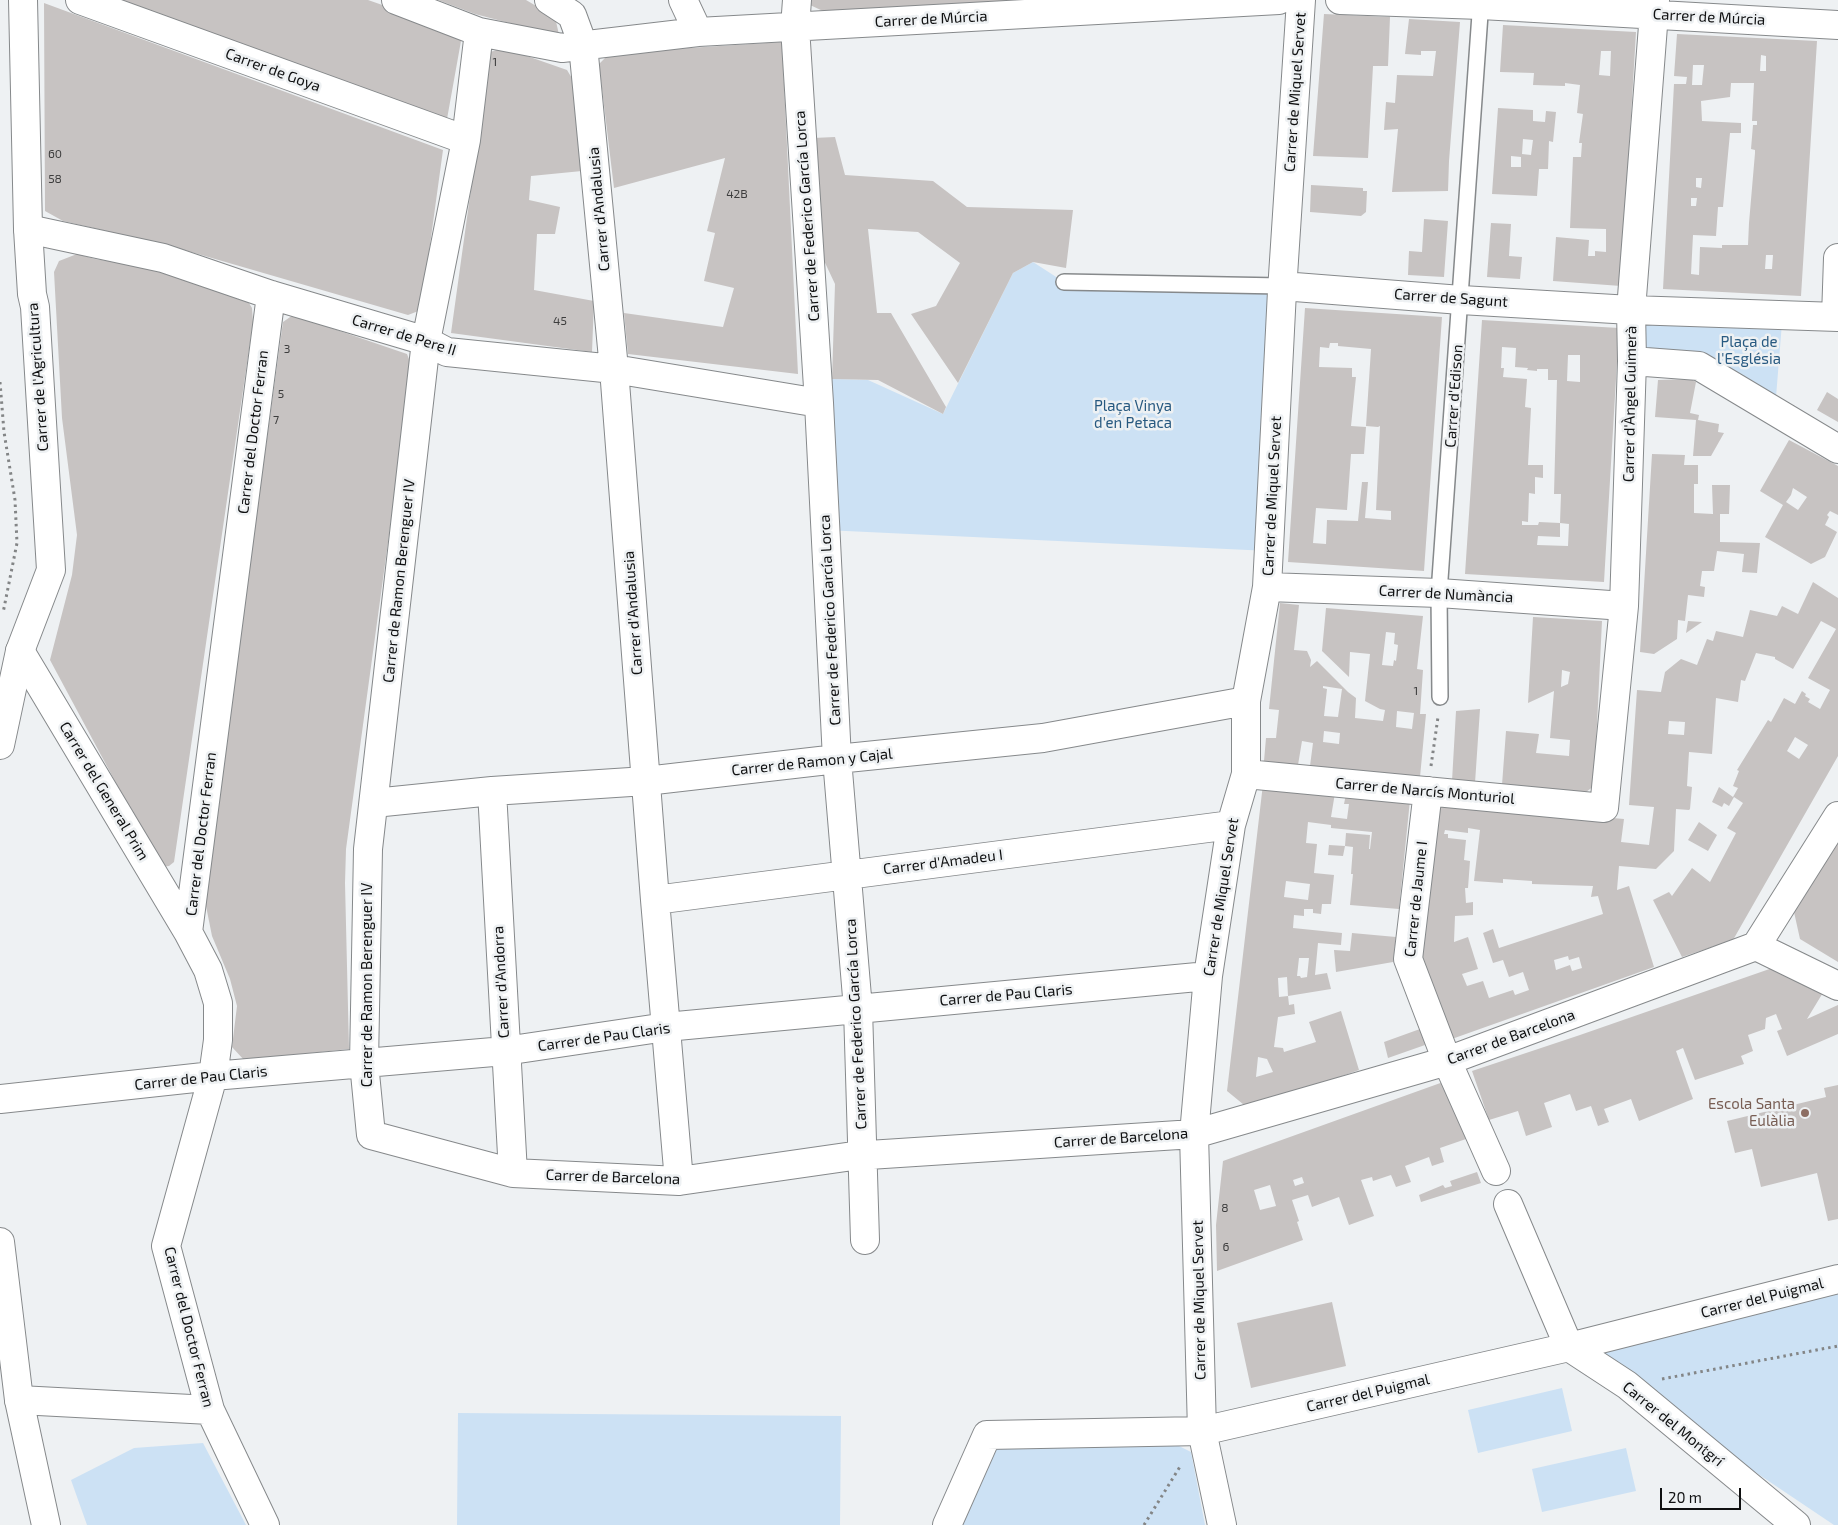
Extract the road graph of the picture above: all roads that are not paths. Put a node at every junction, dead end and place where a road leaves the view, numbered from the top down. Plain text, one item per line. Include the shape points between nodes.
1 (23, 0) edge
2 (80, 0) edge
3 (396, 0) edge
4 (549, 0) edge
5 (683, 0) edge
6 (797, 0) edge
7 (1279, 0) edge
8 (1301, 0) edge
9 (1340, 0) edge
10 (1481, 2) edge
11 (1655, 7) edge
12 (1838, 25) edge
13 (795, 27) junction
14 (479, 32) junction
15 (698, 32) junction
16 (583, 45) junction
17 (466, 140) junction
18 (28, 229) junction
19 (1838, 258) edge
20 (1064, 282) dead end
21 (1282, 286) junction
22 (271, 295) junction
23 (1461, 300) junction
24 (1631, 310) junction
25 (1837, 317) edge
26 (426, 341) junction
27 (1632, 362) junction
28 (614, 369) junction
29 (819, 403) junction
30 (1838, 449) edge
31 (1268, 587) junction
32 (1439, 592) junction
33 (1624, 606) junction
34 (20, 651) junction
35 (1440, 696) road end
36 (1246, 700) junction
37 (0, 746) edge
38 (837, 759) junction
39 (1246, 774) junction
40 (646, 781) junction
41 (492, 791) junction
42 (1428, 791) junction
43 (374, 803) junction
44 (1604, 808) joint
45 (1838, 816) edge
46 (1231, 825) junction
47 (847, 874) junction
48 (655, 900) junction
49 (188, 932) junction
50 (1756, 946) junction
51 (1208, 976) junction
52 (1838, 986) edge
53 (858, 1009) junction
54 (666, 1027) junction
55 (505, 1052) junction
56 (1447, 1061) junction
57 (364, 1063) junction
58 (212, 1076) junction
59 (0, 1099) edge
60 (1194, 1134) junction
61 (371, 1135) joint
62 (862, 1156) junction
63 (1496, 1171) dead end
64 (512, 1173) junction
65 (679, 1181) junction
66 (1508, 1204) dead end
67 (866, 1240) dead end
68 (0, 1242) edge
69 (1838, 1279) edge
70 (1569, 1347) junction
71 (19, 1400) junction
72 (210, 1410) junction
73 (1202, 1431) junction
74 (46, 1525) edge
75 (265, 1525) edge
76 (948, 1525) edge
77 (1222, 1525) edge
78 (1796, 1525) edge

1 - 18 street, Carrer de l'Agricultura
2 - 17 street, Carrer de Goya
3 - 14 street, Carrer de Múrcia
4 - 16 street, Carrer d'Andalusia via 572,15
5 - 15 street
6 - 13 street, Carrer de Federico García Lorca
7 - 13 street, Carrer de Múrcia
8 - 21 street, Carrer de Miquel Servet
9 - 10 street, Carrer de Múrcia
10 - 11 street, Carrer de Múrcia
10 - 23 lane, Carrer d'Edison
11 - 12 street, Carrer de Múrcia
11 - 24 street, Carrer d'Àngel Guimerà
13 - 15 street, Carrer de Múrcia
13 - 29 street, Carrer de Federico García Lorca
14 - 16 street, Carrer de Múrcia via 562,48
14 - 17 street, Carrer de Ramon Berenguer IV
15 - 16 street, Carrer de Múrcia
16 - 28 street, Carrer d'Andalusia
17 - 26 street, Carrer de Ramon Berenguer IV
18 - 22 street, Carrer de Pere II via 163,258
18 - 34 street, Carrer de l'Agricultura via 51,570
19 - 25 street
20 - 21 lane, Carrer de Sagunt
21 - 23 street, Carrer de Sagunt
21 - 31 street, Carrer de Miquel Servet
22 - 26 street, Carrer de Pere II
22 - 49 street, Carrer del Doctor Ferran
23 - 24 street, Carrer de Sagunt
23 - 32 lane, Carrer d'Edison
24 - 25 street, Carrer de Sagunt
24 - 27 street, Carrer d'Àngel Guimerà
26 - 28 street, Carrer de Pere II via 447,352
26 - 43 street, Carrer de Ramon Berenguer IV
27 - 30 street via 1698,366
27 - 33 street, Carrer d'Àngel Guimerà
28 - 29 street, Carrer de Pere II
28 - 40 street, Carrer d'Andalusia
29 - 38 street, Carrer de Federico García Lorca
31 - 32 street, Carrer de Numància
31 - 36 street, Carrer de Miquel Servet
32 - 33 street, Carrer de Numància
32 - 35 lane, Carrer d'Edison
33 - 44 street, Carrer d'Àngel Guimerà
34 - 37 street, Carrer de l'Agricultura
34 - 49 street, Carrer del General Prim
36 - 38 street, Carrer de Ramon y Cajal via 1043,738
36 - 39 street, Carrer de Miquel Servet
38 - 40 street, Carrer de Ramon y Cajal
38 - 47 street, Carrer de Federico García Lorca
39 - 42 street, Carrer de Narcís Monturiol
39 - 46 street, Carrer de Miquel Servet
40 - 41 street, Carrer de Ramon y Cajal
40 - 48 street, Carrer d'Andalusia
41 - 43 street, Carrer de Ramon y Cajal
41 - 55 street, Carrer d'Andorra
42 - 44 street, Carrer de Narcís Monturiol
42 - 56 street, Carrer de Jaume I via 1408,959
43 - 57 street, Carrer de Ramon Berenguer IV via 368,849
45 - 50 street
46 - 47 street, Carrer d'Amadeu I
46 - 51 street, Carrer de Miquel Servet
47 - 48 street, Carrer d'Amadeu I
47 - 53 street, Carrer de Federico García Lorca
48 - 54 street, Carrer d'Andalusia
49 - 58 street, Carrer del Doctor Ferran via 208,970 218,1003 218,1040
50 - 52 street
50 - 56 street, Carrer de Barcelona
51 - 53 street, Carrer de Pau Claris
51 - 60 street, Carrer de Miquel Servet
53 - 54 street, Carrer de Pau Claris
53 - 62 street, Carrer de Federico García Lorca
54 - 55 street, Carrer de Pau Claris
54 - 65 street, Carrer d'Andalusia
55 - 57 street, Carrer de Pau Claris
55 - 64 street, Carrer d'Andorra
56 - 60 street, Carrer de Barcelona
56 - 63 street, Carrer de Jaume I
57 - 58 street, Carrer de Pau Claris
57 - 61 street, Carrer de Ramon Berenguer IV
58 - 59 street, Carrer de Pau Claris
58 - 72 street, Carrer del Doctor Ferran via 166,1246
60 - 62 street, Carrer de Barcelona
60 - 73 street, Carrer de Miquel Servet
61 - 64 street, Carrer de Barcelona
62 - 65 street, Carrer de Barcelona
62 - 67 street, Carrer de Federico García Lorca
64 - 65 street, Carrer de Barcelona
66 - 70 street
68 - 71 street
69 - 70 street, Carrer del Puigmal
70 - 73 street, Carrer del Puigmal
70 - 78 street, Carrer del Montgrí via 1627,1385
71 - 72 street
71 - 74 street
72 - 75 street, Carrer del Doctor Ferran
73 - 76 street, Carrer del Puigmal via 987,1435
73 - 77 street, Carrer de Miquel Servet

